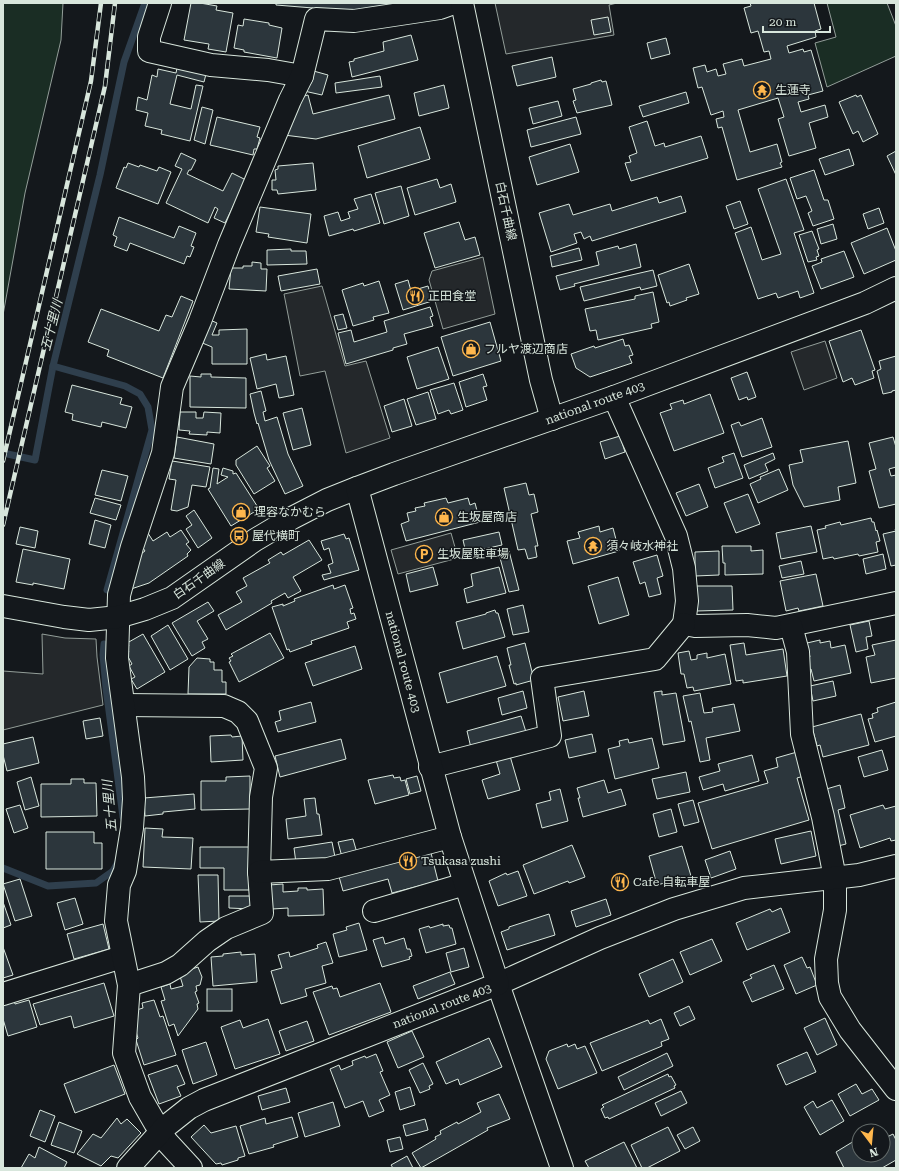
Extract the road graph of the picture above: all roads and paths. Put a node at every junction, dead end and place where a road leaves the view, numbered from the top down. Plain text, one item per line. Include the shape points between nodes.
1 (160, 3) edge
2 (454, 3) edge
3 (462, 3) edge
4 (302, 76) junction
5 (896, 288) edge
6 (614, 397) junction
7 (552, 419) junction
8 (357, 488) junction
9 (896, 603) edge
10 (3, 606) edge
11 (118, 617) junction
12 (684, 624) junction
13 (791, 626) junction
14 (124, 705) junction
15 (430, 767) junction
16 (450, 837) junction
17 (896, 866) edge
18 (259, 872) junction
19 (835, 878) junction
20 (465, 884) junction
21 (374, 911) dead end
22 (122, 957) junction
23 (498, 984) junction
24 (129, 985) junction
25 (3, 994) edge
26 (896, 1089) edge
27 (160, 1132) junction
28 (555, 1166) edge
29 (128, 1168) edge
30 (191, 1168) edge

1 - 4 main road via 149,37 149,51 211,65
2 - 4 main road via 440,8 354,21 316,19
3 - 7 main road, 白石千曲線
4 - 11 main road via 232,238 172,388 163,452 126,567 119,594
5 - 6 main road, national route 403 via 865,303
6 - 7 main road, national route 403
6 - 12 main road via 676,536 684,568 687,601
7 - 8 main road, national route 403
8 - 11 main road, 白石千曲線 via 327,500 254,540 172,598
8 - 15 main road, national route 403
9 - 13 main road
10 - 11 main road, 白石千曲線 via 90,620
11 - 14 main road via 117,658
12 - 13 main road via 776,628
12 - 15 main road via 655,659 542,678 550,736
13 - 19 main road via 798,652 802,734
14 - 18 main road via 224,706 238,712 247,721 266,768 261,797
14 - 22 main road via 134,799 125,871 119,885 116,921
15 - 16 main road, national route 403
16 - 18 main road via 328,869
16 - 20 main road, national route 403
17 - 19 main road
18 - 24 main road via 262,913 226,928 166,973
19 - 23 main road via 744,888 674,909 600,938
19 - 26 main road via 835,910 826,959 830,997 850,1030
20 - 21 main road
20 - 23 main road, national route 403
22 - 24 main road
22 - 25 main road
23 - 27 main road, national route 403 via 204,1100
23 - 28 main road
24 - 27 main road via 124,1054 140,1097
27 - 29 main road, national route 403
27 - 30 main road

